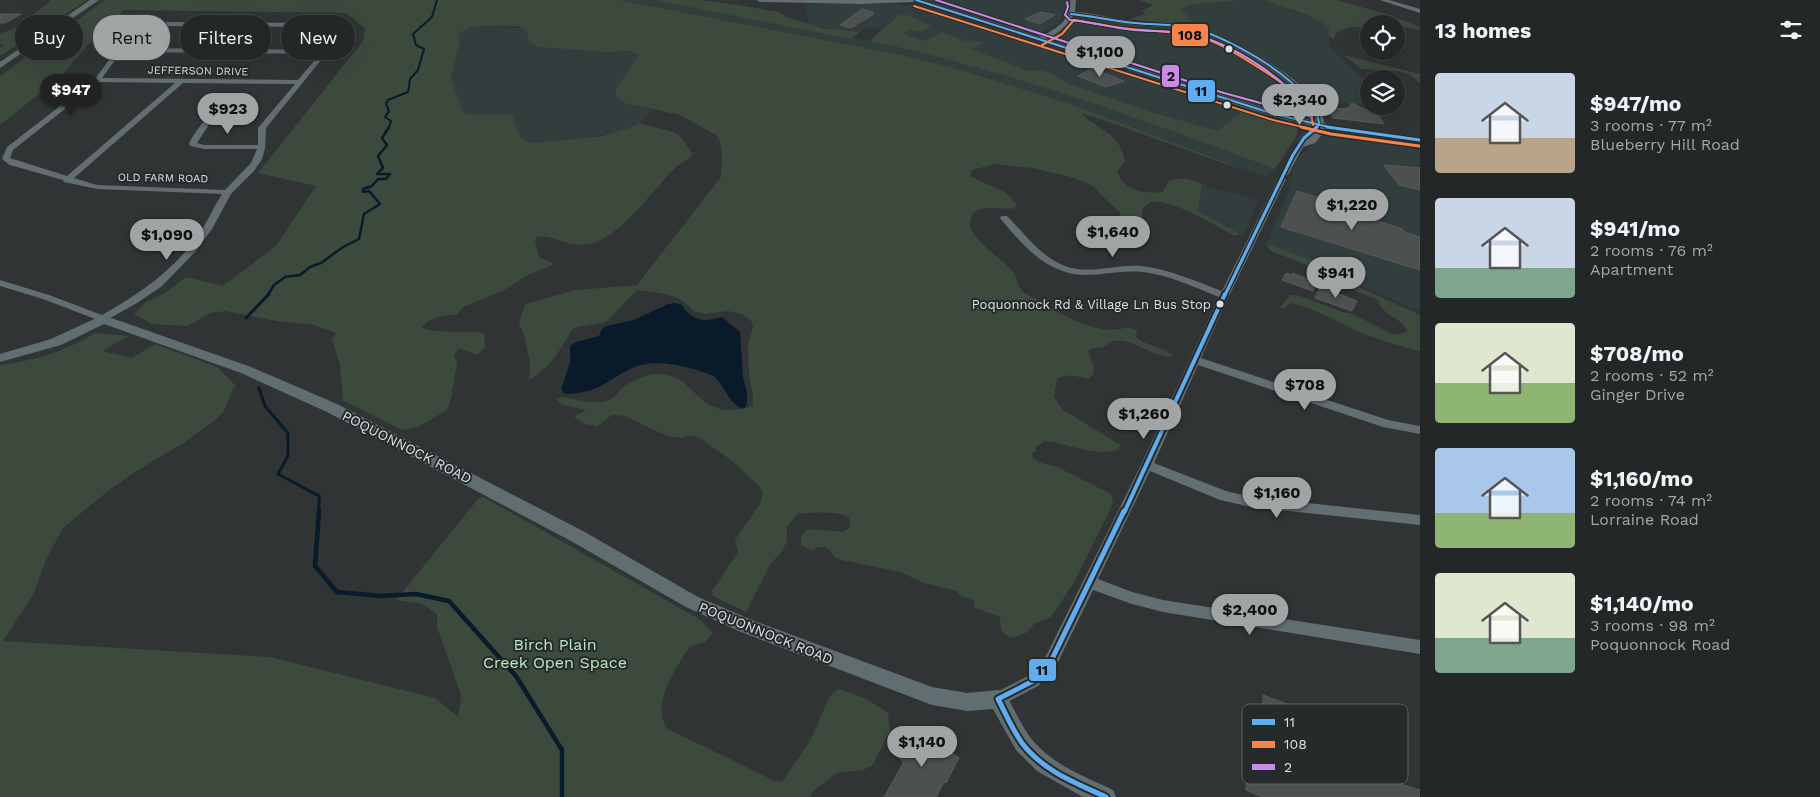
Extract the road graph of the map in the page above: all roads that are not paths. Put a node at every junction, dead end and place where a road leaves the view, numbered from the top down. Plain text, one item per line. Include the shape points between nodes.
1 (95, 0) edge
2 (760, 0) edge
3 (915, 0) edge
4 (1073, 0) edge
5 (1383, 0) edge
6 (1075, 7) junction
7 (1420, 11) edge
8 (1071, 14) junction
9 (1106, 17) junction
10 (170, 25) edge
11 (281, 25) edge
12 (1039, 39) junction
13 (170, 50) edge
14 (281, 52) edge
15 (112, 60) edge
16 (317, 60) edge
17 (0, 66) edge
18 (97, 80) junction
19 (181, 81) junction
20 (299, 82) junction
21 (210, 116) dead end
22 (1319, 125) junction
23 (1420, 140) edge
24 (261, 147) junction
25 (67, 180) junction
26 (227, 193) junction
27 (1004, 218) dead end
28 (0, 283) edge
29 (1224, 295) junction
30 (102, 319) junction
31 (0, 358) edge
32 (1195, 360) junction
33 (1420, 430) edge
34 (1147, 466) junction
35 (1420, 520) edge
36 (1091, 583) junction
37 (1420, 647) edge
38 (998, 699) junction
39 (1106, 797) edge

1 - 17 main road
2 - 3 street
3 - 12 main road
4 - 6 street
5 - 7 street
6 - 8 street
6 - 9 street
8 - 9 street
8 - 12 street via 1058,29
9 - 22 street via 1196,30 1216,36 1270,67 1303,92 1316,108 1321,119
10 - 11 street
12 - 22 main road via 1230,101
13 - 14 street
15 - 18 street
16 - 20 street
18 - 19 street, JEFFERSON DRIVE
18 - 25 street, OLD FARM ROAD via 10,149 7,155 6,159 13,163
19 - 20 street, JEFFERSON DRIVE
19 - 25 street
20 - 24 street via 262,128
21 - 24 street via 193,144
22 - 23 main road
22 - 29 street, POQUONNOCK ROAD via 1320,132 1293,154
24 - 26 street via 256,161
25 - 26 street, OLD FARM ROAD via 97,187
26 - 30 street, OLD FARM ROAD via 205,232 171,274 142,297
27 - 29 street via 1052,264 1086,272 1141,269
28 - 30 street, POQUONNOCK ROAD
29 - 32 street, POQUONNOCK ROAD
30 - 31 main road via 56,342
30 - 38 main road, POQUONNOCK ROAD via 254,373 332,408 577,536 692,602 747,626 932,696 966,702
32 - 33 street via 1387,424
32 - 34 street, POQUONNOCK ROAD
34 - 35 street via 1224,496 1252,502
34 - 36 street, POQUONNOCK ROAD
36 - 37 street via 1163,606
36 - 38 street, POQUONNOCK ROAD via 1045,668 1027,686
38 - 39 main road via 1017,734 1039,760

